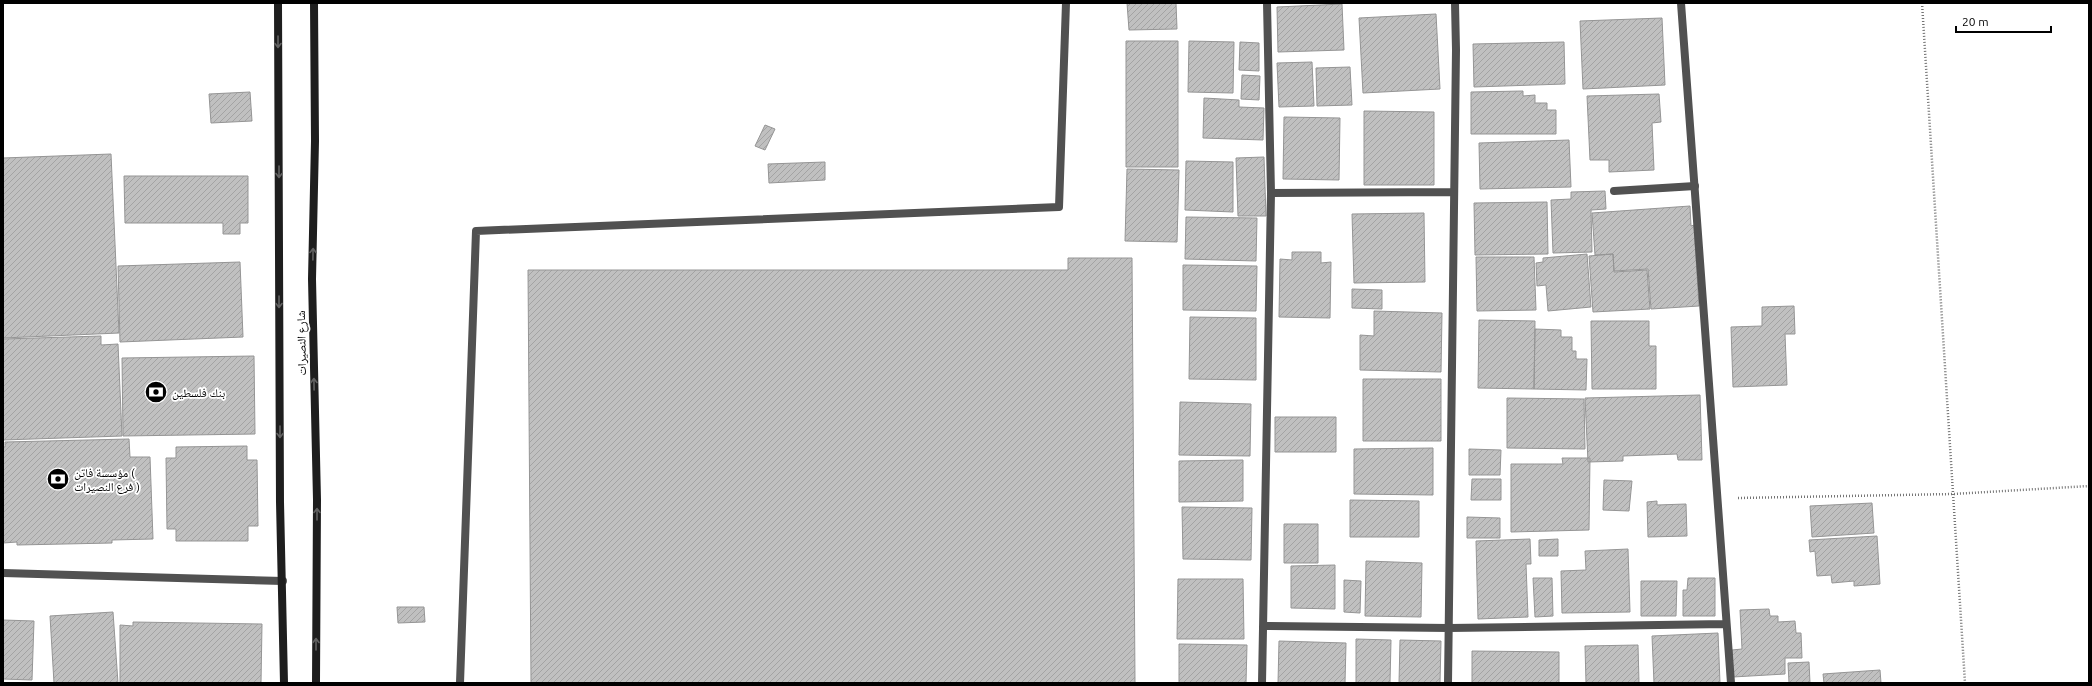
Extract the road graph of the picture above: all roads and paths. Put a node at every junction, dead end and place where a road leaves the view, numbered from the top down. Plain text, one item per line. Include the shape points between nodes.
1 (278, 3) edge
2 (314, 3) edge
3 (1066, 3) edge
4 (1268, 3) edge
5 (1455, 3) edge
6 (1681, 3) edge
7 (1922, 3) edge
8 (1695, 186) junction
9 (1614, 191) dead end
10 (1454, 192) junction
11 (1271, 193) junction
12 (2089, 486) edge
13 (1953, 494) junction
14 (1717, 498) junction
15 (3, 573) edge
16 (283, 580) junction
17 (1726, 624) junction
18 (1263, 626) junction
19 (1449, 628) junction
20 (284, 683) edge
21 (316, 683) edge
22 (460, 683) edge
23 (1262, 683) edge
24 (1448, 683) edge
25 (1731, 683) edge
26 (1965, 683) edge

1 -> 16 main road, شارع النصيرات via 280,502
21 -> 2 main road, شارع النصيرات via 317,500 312,279
3 - 22 street via 1059,207 476,231
4 - 11 street
5 - 10 street
6 - 8 street
7 - 13 path
8 - 9 street
8 - 14 street
10 - 11 street
10 - 19 street
11 - 18 street
12 - 13 path
13 - 14 path
13 - 26 path
14 - 17 street
15 - 16 street
16 - 20 main road, شارع النصيرات
17 - 19 street
17 - 25 street
18 - 19 street
18 - 23 street
19 - 24 street

